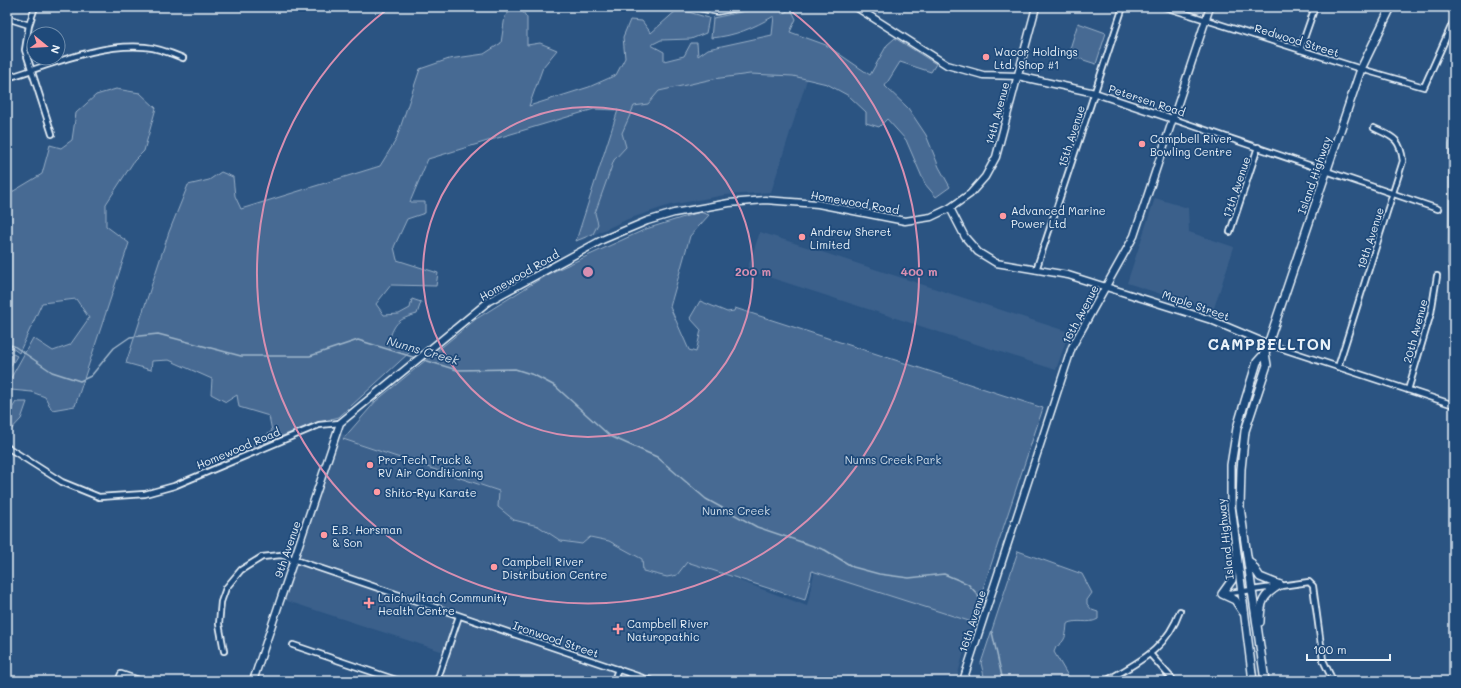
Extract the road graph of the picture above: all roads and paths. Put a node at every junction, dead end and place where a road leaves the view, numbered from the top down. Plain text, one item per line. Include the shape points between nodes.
1 (35, 7) edge
2 (697, 7) edge
3 (739, 7) edge
4 (856, 7) edge
5 (1036, 7) edge
6 (1123, 7) edge
7 (1165, 7) edge
8 (1210, 7) edge
9 (1315, 7) edge
10 (1391, 7) edge
11 (7, 18) edge
12 (1206, 20) junction
13 (1454, 20) edge
14 (29, 25) junction
15 (1300, 50) junction
16 (183, 58) dead end
17 (1361, 69) junction
18 (32, 71) junction
19 (1018, 76) junction
20 (7, 78) edge
21 (1094, 93) junction
22 (1173, 119) junction
23 (1374, 128) dead end
24 (52, 134) dead end
25 (1258, 147) junction
26 (1327, 170) junction
27 (1393, 193) junction
28 (950, 208) junction
29 (1438, 209) dead end
30 (1230, 232) dead end
31 (1036, 270) junction
32 (1437, 276) dead end
33 (1106, 286) junction
34 (1268, 344) junction
35 (1265, 353) junction
36 (1338, 367) junction
37 (1408, 390) junction
38 (1454, 405) edge
39 (340, 423) junction
40 (7, 447) edge
41 (1231, 506) junction
42 (1247, 556) junction
43 (294, 560) junction
44 (1280, 585) junction
45 (1252, 590) junction
46 (1242, 591) junction
47 (1222, 594) junction
48 (1180, 611) dead end
49 (459, 616) junction
50 (1245, 618) junction
51 (293, 645) dead end
52 (224, 651) dead end
53 (1150, 654) junction
54 (1261, 656) junction
55 (618, 669) junction
56 (118, 681) edge
57 (142, 681) edge
58 (253, 681) edge
59 (399, 681) edge
60 (436, 681) edge
61 (614, 681) edge
62 (652, 681) edge
63 (963, 681) edge
64 (1106, 681) edge
65 (1174, 681) edge
66 (1253, 681) edge
67 (1265, 681) edge
68 (1333, 681) edge

1 - 14 street
2 - 3 street via 717,11
4 - 19 street, Petersen Road via 947,64 983,75
5 - 19 street, 14th Avenue
6 - 21 street, 15th Avenue
7 - 12 street, Redwood Street
8 - 12 street, 16th Avenue
9 - 15 street
10 - 17 main road, Island Highway
11 - 14 street
12 - 15 street, Redwood Street
12 - 22 street, 16th Avenue
13 - 17 street, Redwood Street via 1424,87
14 - 18 street via 25,50
15 - 17 street, Redwood Street
16 - 18 street via 146,47 125,46 105,48
17 - 26 main road, Island Highway
18 - 20 street
18 - 24 street
19 - 21 street, Petersen Road
19 - 28 street, 14th Avenue via 996,157 985,177 971,193
21 - 22 street, Petersen Road
21 - 31 street, 15th Avenue
22 - 25 street, Petersen Road
22 - 33 street, 16th Avenue via 1134,236
23 - 27 street, 19th Avenue via 1394,137 1401,148 1403,161
25 - 26 street, Petersen Road
25 - 30 street, 17th Avenue
26 - 27 street, Petersen Road
26 - 34 main road, Island Highway
27 - 29 street, Petersen Road
27 - 36 street, 19th Avenue
28 - 31 street, Maple Street via 965,237 978,252 996,263
28 - 39 street, Homewood Road via 931,217 905,221 818,204 765,200 729,203 646,221 602,240 489,301
31 - 33 street, Maple Street via 1068,275
32 - 37 street, 20th Avenue via 1431,313
33 - 34 street, Maple Street via 1211,320
33 - 63 street, 16th Avenue via 1072,347
34 - 35 main road, Island Highway
34 - 36 street, Maple Street
35 - 41 main road, Island Highway via 1257,362 1237,428 1231,465
35 - 42 main road, Island Highway via 1267,365 1245,431 1240,468 1240,507
36 - 37 street, Maple Street
37 - 38 street, Maple Street
39 - 40 street, Homewood Road via 319,425 174,486 145,494 99,497 62,482
39 - 43 street, 9th Avenue
41 - 46 main road, Island Highway
41 - 47 main road via 1233,574 1230,584
42 - 44 main road via 1260,577
42 - 45 main road, Island Highway
43 - 49 street, Ironwood Street
43 - 52 street, Ironwood Street via 282,555 262,557 241,570 230,583 221,602 219,616
43 - 58 street, 9th Avenue
44 - 45 street
44 - 54 main road via 1266,595 1261,604
44 - 68 street via 1310,582 1313,586 1323,660
45 - 46 street
45 - 54 main road, Island Highway
46 - 47 street
46 - 50 main road, Island Highway
47 - 50 main road via 1237,603
48 - 53 street via 1170,633
49 - 55 street, Ironwood Street
49 - 60 street
50 - 66 main road, Island Highway
51 - 59 street
53 - 64 street
53 - 65 street
54 - 67 main road, Island Highway
55 - 61 street
55 - 62 street, Ironwood Street
56 - 57 street via 120,674

